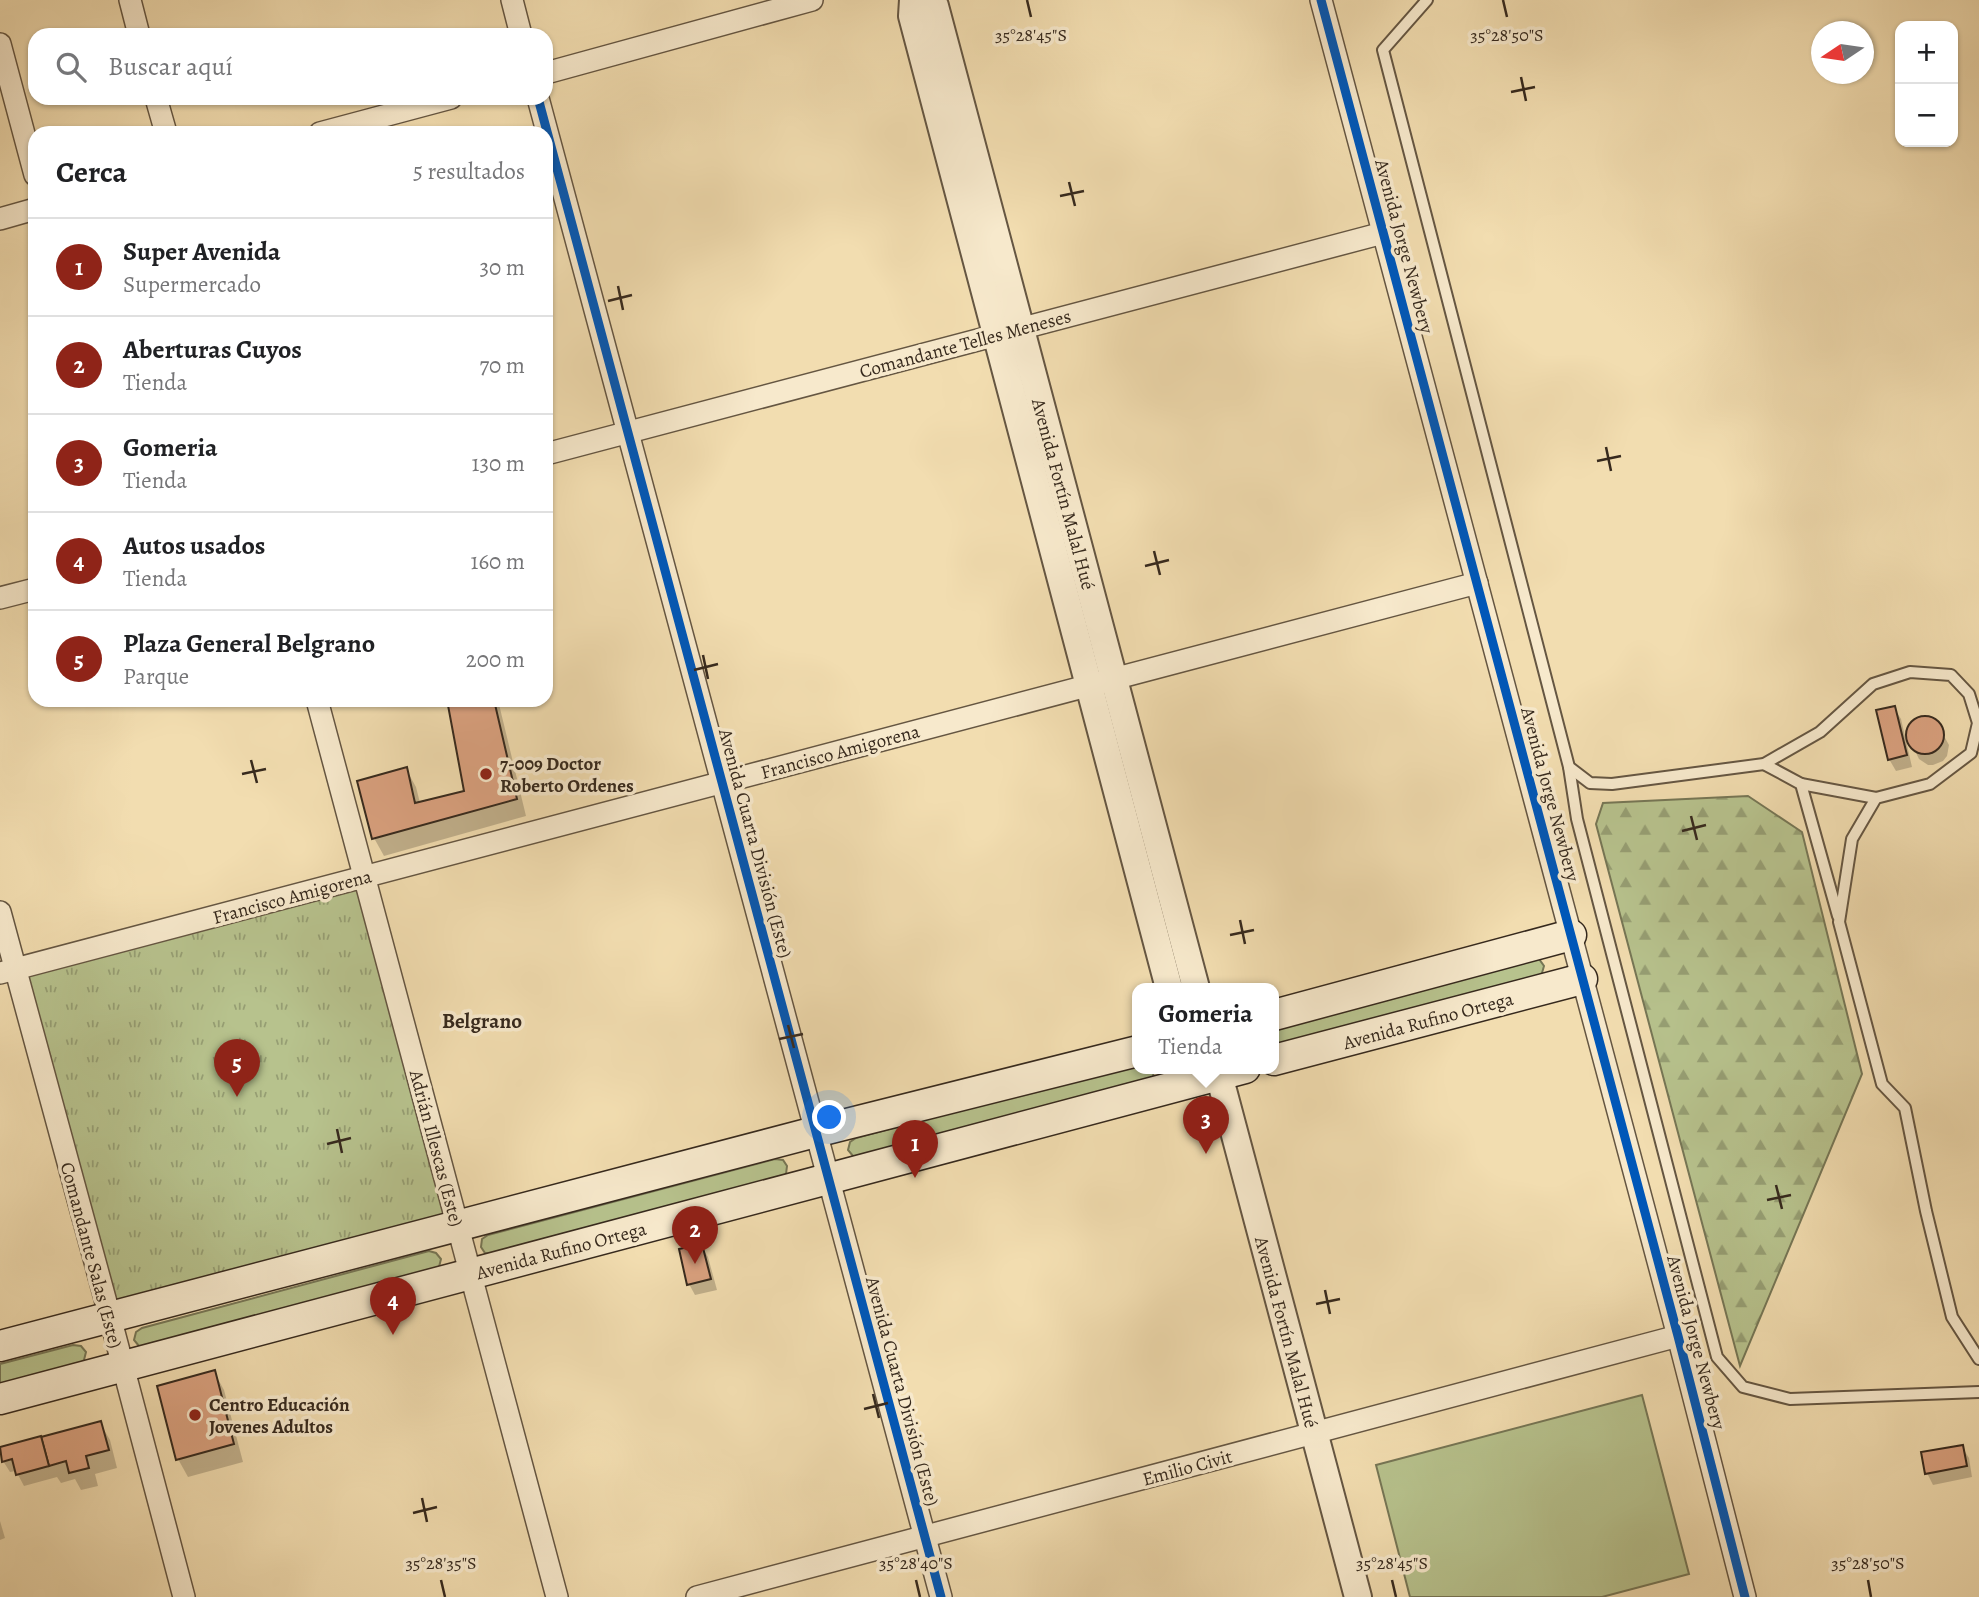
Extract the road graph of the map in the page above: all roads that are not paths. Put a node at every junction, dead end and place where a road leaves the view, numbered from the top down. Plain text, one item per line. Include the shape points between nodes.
1 (130, 0) edge
2 (512, 0) edge
3 (812, 0) edge
4 (913, 0) edge
5 (931, 0) edge
6 (1321, 0) edge
7 (1426, 0) edge
8 (137, 28) edge
9 (519, 28) edge
10 (0, 44) edge
11 (553, 70) edge
12 (158, 105) edge
13 (425, 105) edge
14 (540, 105) edge
15 (164, 126) edge
16 (346, 126) edge
17 (546, 126) edge
18 (28, 149) edge
19 (553, 154) edge
20 (28, 211) edge
21 (0, 219) edge
22 (1383, 233) junction
23 (1009, 332) junction
24 (628, 432) junction
25 (553, 452) edge
26 (1477, 583) junction
27 (28, 591) edge
28 (0, 598) edge
29 (1101, 682) junction
30 (319, 707) edge
31 (1764, 764) junction
32 (1569, 767) junction
33 (722, 782) junction
34 (1801, 783) junction
35 (1876, 798) junction
36 (364, 877) junction
37 (0, 912) edge
38 (1839, 922) junction
39 (1571, 935) junction
40 (8, 971) edge
41 (1582, 979) junction
42 (1168, 983) edge
43 (1194, 983) edge
44 (1279, 1014) edge
45 (1132, 1053) edge
46 (1279, 1059) edge
47 (1211, 1074) edge
48 (1227, 1074) edge
49 (815, 1132) junction
50 (829, 1179) junction
51 (458, 1225) junction
52 (470, 1274) junction
53 (110, 1317) junction
54 (1678, 1336) junction
55 (0, 1346) edge
56 (1979, 1359) edge
57 (122, 1367) junction
58 (1979, 1392) edge
59 (0, 1399) edge
60 (1314, 1433) junction
61 (925, 1536) junction
62 (184, 1597) edge
63 (557, 1597) edge
64 (696, 1597) edge
65 (941, 1597) edge
66 (1357, 1597) edge
67 (1745, 1597) edge

1 - 8 street
2 - 9 street
3 - 11 street
4 - 23 street, Avenida Fortín Malal Hué via 912,16
5 - 23 street, Avenida Fortín Malal Hué
6 - 22 street, Avenida Jorge Newbery
7 - 32 lane via 1383,50
10 - 18 street
12 - 15 street
13 - 16 street
14 - 17 street, Avenida Cuarta División (Este)
19 - 24 street, Avenida Cuarta División (Este)
20 - 21 street
22 - 23 street, Comandante Telles Meneses
22 - 26 street, Avenida Jorge Newbery
23 - 24 street, Comandante Telles Meneses
23 - 29 street, Avenida Fortín Malal Hué
24 - 25 street, Comandante Telles Meneses
24 - 33 street, Avenida Cuarta División (Este)
26 - 29 street, Francisco Amigorena
26 - 39 street, Avenida Jorge Newbery
27 - 28 street
29 - 33 street, Francisco Amigorena
29 - 42 street, Avenida Fortín Malal Hué
29 - 43 street, Avenida Fortín Malal Hué
30 - 36 street, Adrián Illescas (Este)
31 - 32 lane via 1612,784 1590,783
31 - 34 lane
31 - 35 lane via 1820,732 1873,684 1910,672 1951,675 1969,694 1978,723 1971,753 1930,784
32 - 58 lane via 1577,819 1717,1357 1743,1388 1790,1399
33 - 36 street, Francisco Amigorena
33 - 49 street, Avenida Cuarta División (Este)
34 - 35 lane
34 - 38 lane
35 - 38 lane via 1852,839
36 - 40 street, Francisco Amigorena
36 - 51 street, Adrián Illescas (Este)
37 - 40 street, Comandante Salas (Este)
38 - 56 lane via 1882,1084 1905,1108 1952,1317
39 - 41 street, Avenida Jorge Newbery
39 - 44 main road
40 - 53 street, Comandante Salas (Este)
41 - 46 main road, Avenida Rufino Ortega
41 - 54 street, Avenida Jorge Newbery
45 - 49 main road
47 - 50 main road, Avenida Rufino Ortega
48 - 60 street, Avenida Fortín Malal Hué
49 - 50 street, Avenida Cuarta División (Este)
49 - 51 main road
50 - 52 main road, Avenida Rufino Ortega
50 - 61 street, Avenida Cuarta División (Este)
51 - 52 street, Adrián Illescas (Este)
51 - 53 main road
52 - 57 main road, Avenida Rufino Ortega
52 - 63 street, Adrián Illescas (Este)
53 - 55 main road
53 - 57 street, Comandante Salas (Este)
54 - 60 street, Emilio Civit
54 - 67 street, Avenida Jorge Newbery
57 - 59 main road, Avenida Rufino Ortega
57 - 62 street, Comandante Salas (Este)
60 - 61 street, Emilio Civit
60 - 66 street, Avenida Fortín Malal Hué
61 - 64 street, Emilio Civit
61 - 65 street, Avenida Cuarta División (Este)

